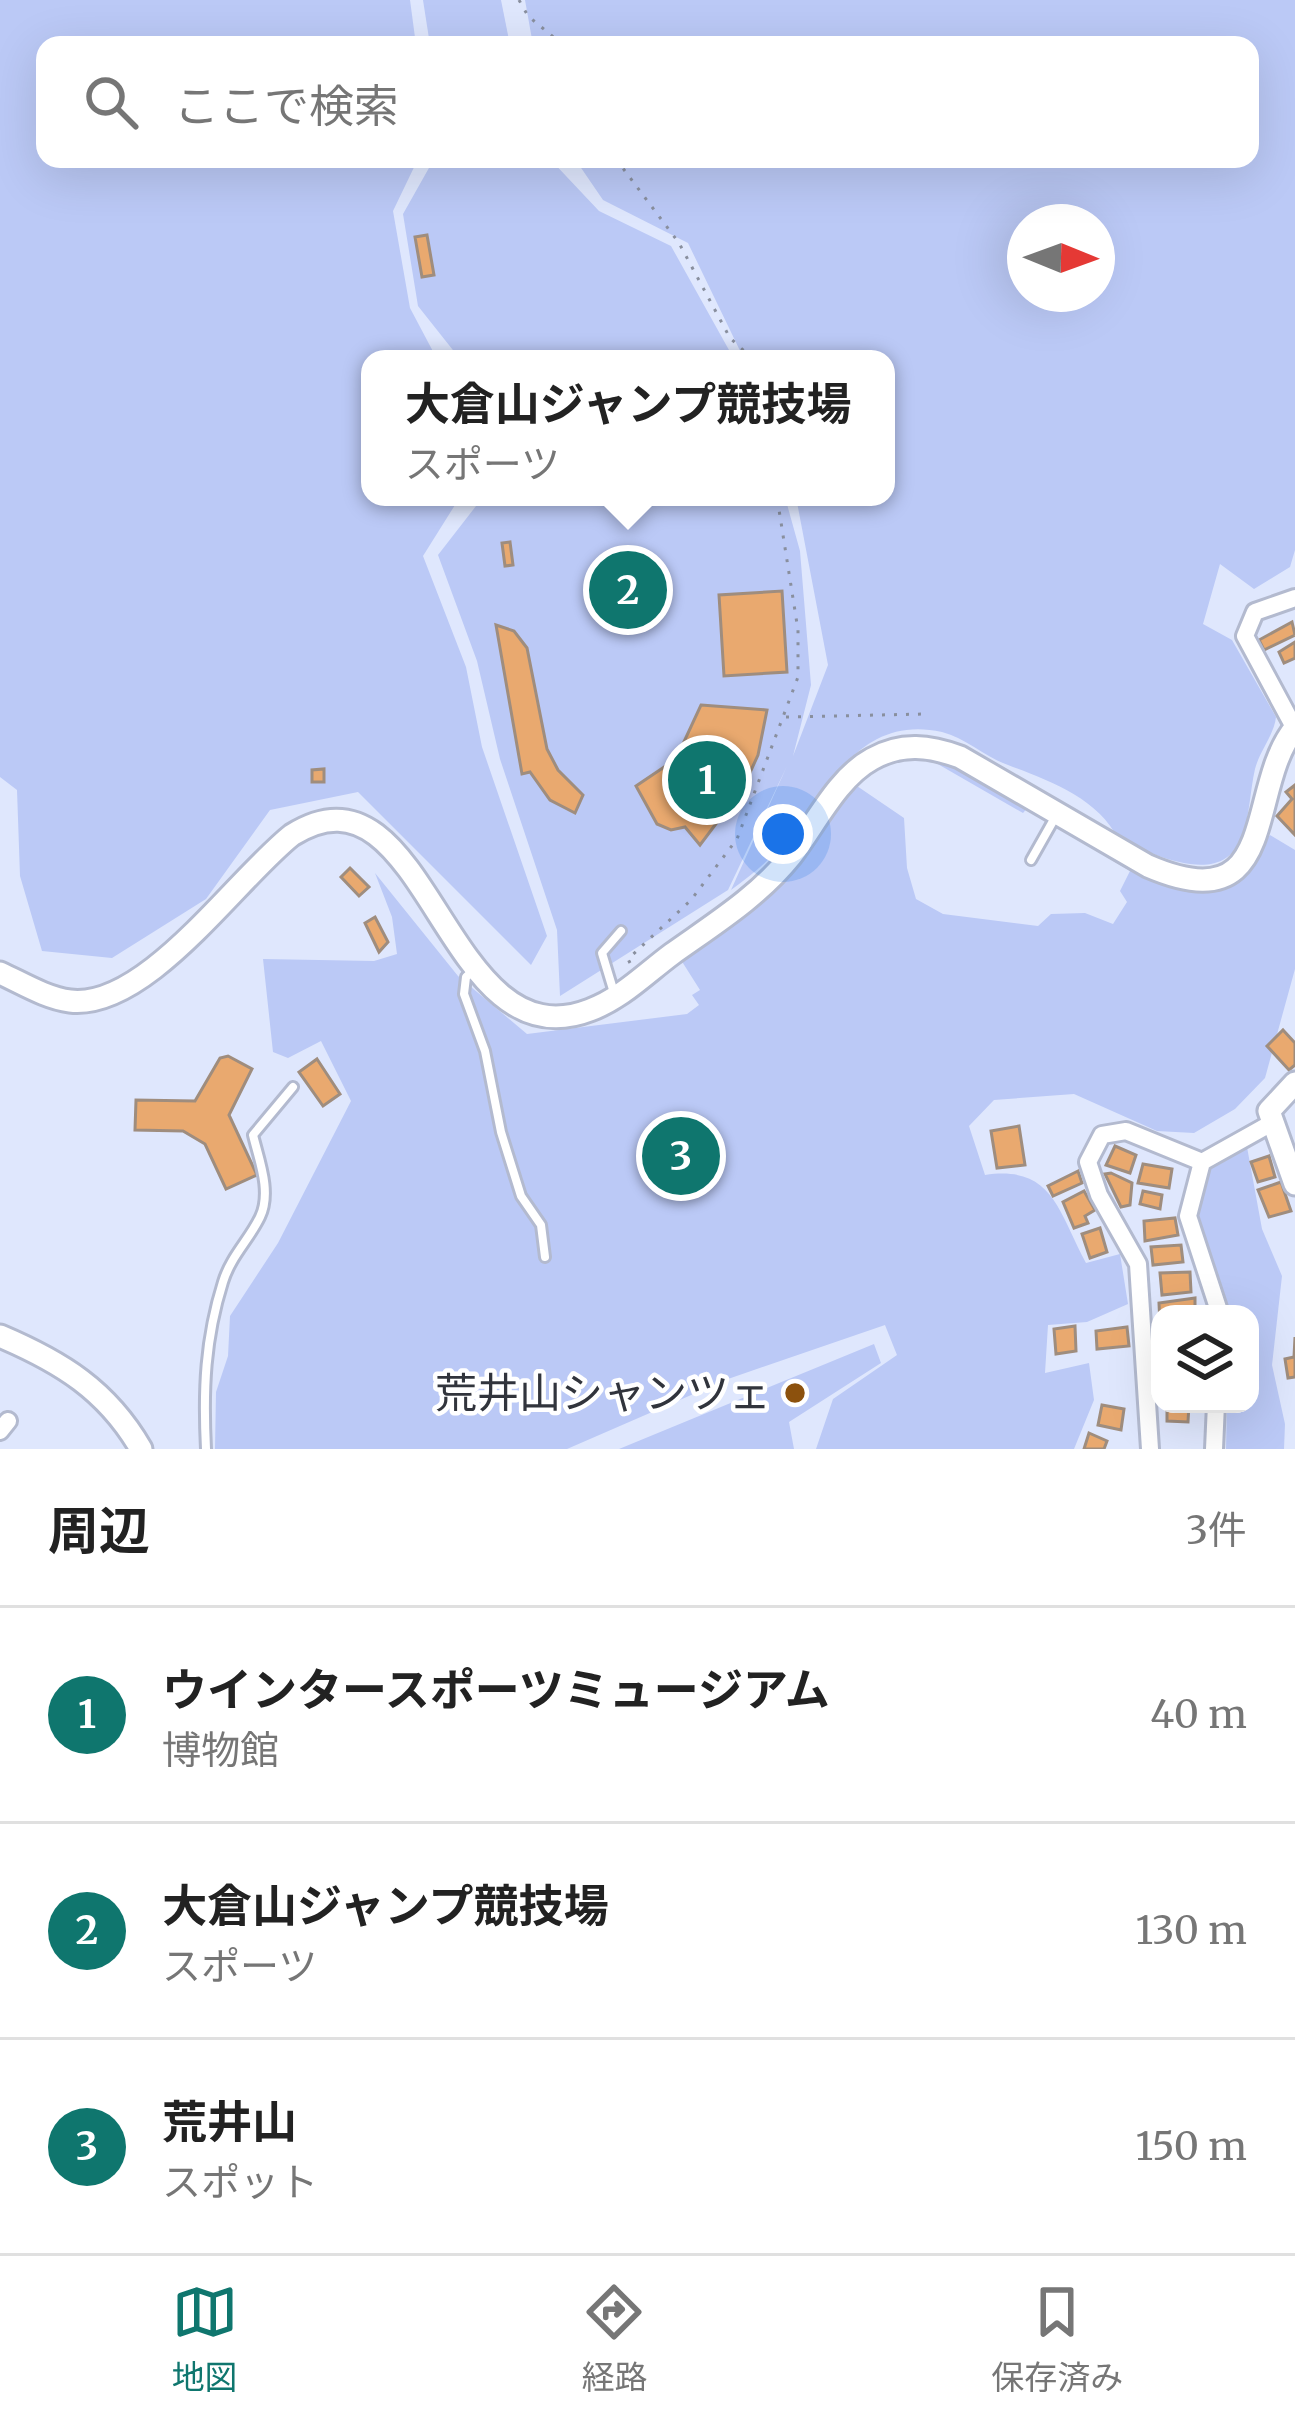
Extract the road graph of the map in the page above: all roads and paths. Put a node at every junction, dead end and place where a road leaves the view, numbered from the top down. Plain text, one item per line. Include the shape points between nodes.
1 (519, 0) edge
2 (552, 36) edge
3 (623, 168) edge
4 (743, 350) edge
5 (778, 506) edge
6 (1295, 598) edge
7 (924, 714) dead end
8 (784, 717) junction
9 (1295, 729) edge
10 (1058, 812) junction
11 (1031, 860) dead end
12 (621, 931) dead end
13 (475, 969) junction
14 (0, 973) edge
15 (639, 981) junction
16 (615, 998) junction
17 (1295, 1083) edge
18 (293, 1087) dead end
19 (1270, 1124) junction
20 (1202, 1162) junction
21 (1295, 1184) edge
22 (544, 1257) dead end
23 (1217, 1305) edge
24 (0, 1336) edge
25 (1216, 1413) edge
26 (141, 1449) edge
27 (206, 1449) edge
28 (1150, 1449) edge
29 (1214, 1449) edge

1 - 2 path
3 - 4 path via 680,243
5 - 8 path via 798,630 798,677
6 - 9 street via 1255,612 1245,636
7 - 8 path
8 - 15 path via 737,838 691,900 628,959
9 - 10 street via 1271,769 1261,832 1245,860 1222,874 1172,876
10 - 11 lane
10 - 15 street via 944,751 890,752 857,770 771,879
12 - 16 lane via 602,952
13 - 14 street via 386,842 341,819 292,835 118,992 66,1000
13 - 16 street via 497,994 533,1014 582,1013
13 - 22 lane via 464,994 521,1196 541,1225
15 - 16 street
17 - 19 street via 1274,1100
18 - 27 lane via 253,1135 265,1181 262,1215 224,1279 207,1344
19 - 20 street
19 - 21 street
20 - 23 street via 1188,1216
20 - 28 street via 1126,1131 1102,1135 1088,1162 1138,1264
24 - 26 street via 78,1374
25 - 29 street

